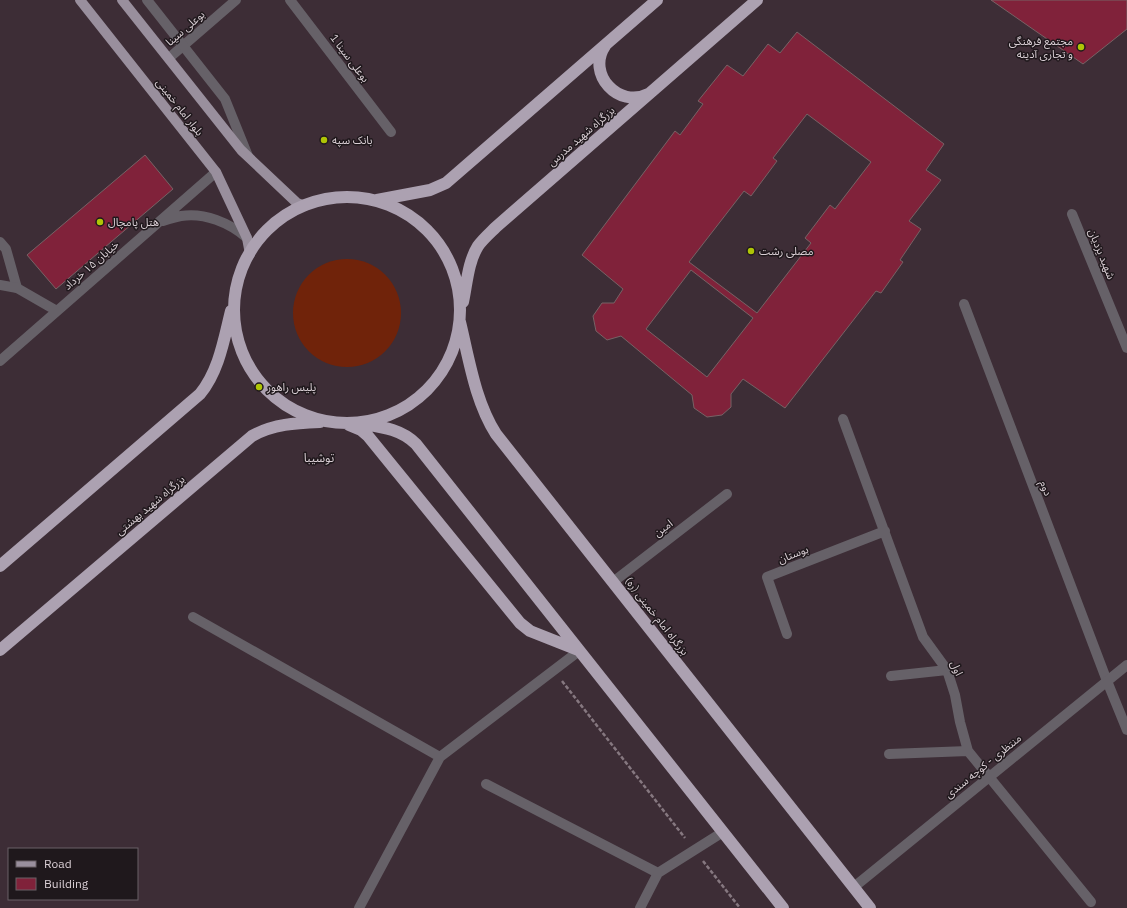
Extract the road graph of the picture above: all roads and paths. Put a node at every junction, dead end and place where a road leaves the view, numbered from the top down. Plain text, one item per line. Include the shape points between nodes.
1 (80, 0) edge
2 (122, 0) edge
3 (147, 0) edge
4 (236, 0) edge
5 (290, 0) edge
6 (657, 0) edge
7 (757, 0) edge
8 (607, 44) junction
9 (183, 46) junction
10 (169, 58) junction
11 (652, 92) junction
12 (391, 132) dead end
13 (248, 156) junction
14 (216, 172) junction
15 (371, 200) junction
16 (301, 204) junction
17 (1072, 214) dead end
18 (159, 222) junction
19 (247, 238) junction
20 (0, 242) edge
21 (250, 254) junction
22 (0, 285) edge
23 (17, 288) junction
24 (236, 294) junction
25 (964, 304) dead end
26 (57, 311) junction
27 (460, 319) junction
28 (1127, 348) edge
29 (0, 361) edge
30 (843, 419) dead end
31 (342, 422) junction
32 (727, 494) dead end
33 (885, 531) junction
34 (0, 566) edge
35 (613, 582) junction
36 (193, 617) dead end
37 (787, 634) dead end
38 (0, 650) edge
39 (579, 651) junction
40 (1127, 665) edge
41 (947, 670) junction
42 (892, 676) dead end
43 (1107, 681) junction
44 (1127, 730) edge
45 (968, 751) junction
46 (889, 754) dead end
47 (440, 758) junction
48 (988, 777) junction
49 (486, 784) dead end
50 (723, 832) junction
51 (658, 873) junction
52 (854, 887) junction
53 (1091, 902) dead end
54 (359, 908) edge
55 (640, 908) edge
56 (783, 908) edge
57 (870, 908) edge

1 - 14 main road, بلوار امام خمینی
2 - 10 main road, بلوار امام خمینی
3 - 9 street
4 - 9 street, بوعلی سینا
5 - 12 street, بوعلی سینا 1
6 - 8 highway
7 - 11 highway, بزرگراه شهید مدرس
8 - 11 highway via 601,54 599,65 608,86 617,94 627,97 639,97
8 - 15 highway via 446,184 430,190
9 - 10 street, بوعلی سینا
9 - 13 street via 225,99
10 - 13 main road, بلوار امام خمینی
11 - 27 highway, بزرگراه شهید مدرس via 479,244 473,257
13 - 16 main road, بلوار امام خمینی
14 - 18 street, خیابان ۱۵ خرداد
14 - 19 main road, بلوار امام خمینی
15 - 16 highway via 347,197
15 - 27 highway via 404,213 422,225 436,241 454,274 459,295
16 - 21 highway via 273,226
17 - 28 street, شهید یزدیان
18 - 19 street via 188,215 204,217 222,222
18 - 26 street, خیابان ۱۵ خرداد
19 - 21 main road, بلوار امام خمینی
20 - 23 street via 6,249
21 - 24 highway via 241,273
22 - 23 street
23 - 26 street
24 - 31 highway via 235,315 239,341 258,379 290,407 310,416
24 - 34 highway via 215,367 200,394
25 - 43 street, دوم
26 - 29 street, خیابان ۱۵ خرداد
27 - 31 highway, بزرگراه شهید مدرس via 455,343 447,363 432,385 420,396 383,417
27 - 35 highway, بزرگراه امام خمینی (ره) via 481,403 492,427
30 - 33 street, اول
31 - 38 highway, بزرگراه شهید بهشتی via 295,423 252,436
31 - 39 highway via 358,428 368,436 520,623 530,630
31 - 39 highway via 390,429 411,439
32 - 35 street, امین
33 - 37 street, بوستان via 767,577
33 - 41 street, اول via 924,637
35 - 52 highway, بزرگراه امام خمینی (ره)
36 - 47 street
39 - 47 street
39 - 50 highway
40 - 43 street, منتظری - کوچه سندی
41 - 42 street
41 - 45 street, اول
43 - 44 street, دوم
43 - 48 street, منتظری - کوچه سندی
45 - 46 street
45 - 48 street, اول
47 - 54 street
48 - 52 street, منتظری - کوچه سندی
48 - 53 street, اول
49 - 51 street
50 - 51 street
50 - 56 highway
51 - 55 street
52 - 57 highway, بزرگراه امام خمینی (ره)

